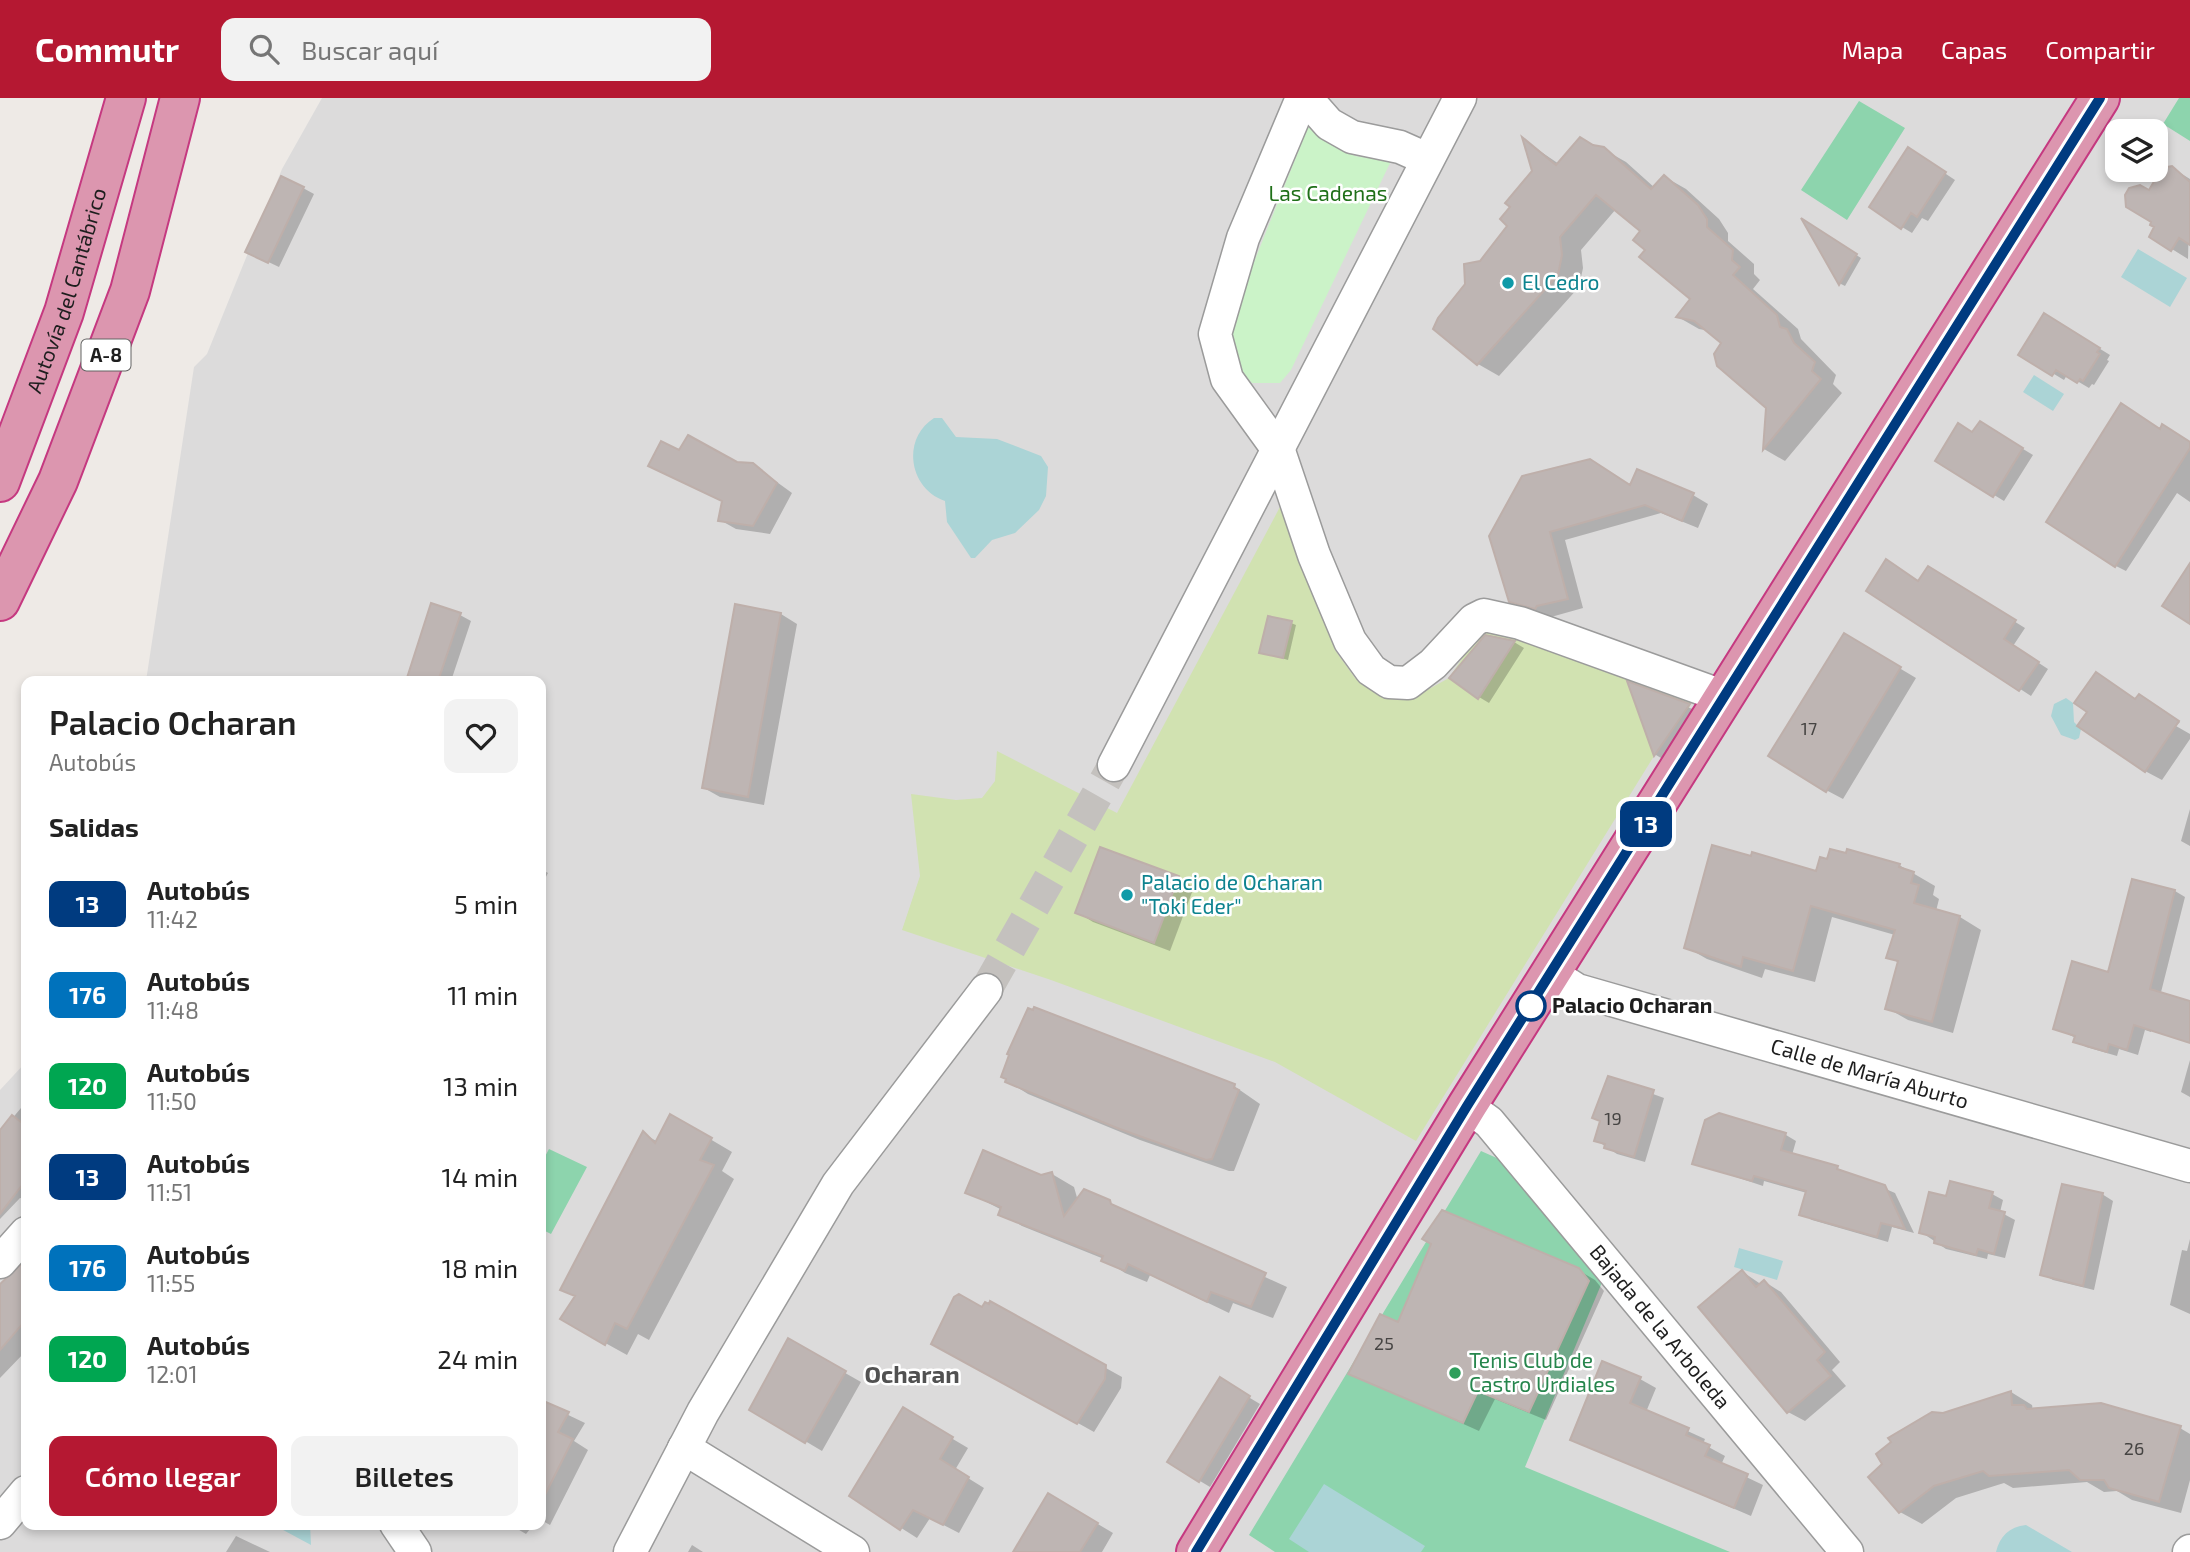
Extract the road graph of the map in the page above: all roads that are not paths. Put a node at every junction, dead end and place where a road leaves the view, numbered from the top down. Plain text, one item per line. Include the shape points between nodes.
1 (125, 98) edge
2 (180, 98) edge
3 (1304, 98) edge
4 (1460, 98) edge
5 (2100, 98) edge
6 (1427, 159) junction
7 (1279, 452) junction
8 (0, 482) edge
9 (0, 601) edge
10 (1725, 697) junction
11 (1114, 765) tunnel mouth
12 (1552, 974) junction
13 (986, 990) tunnel mouth
14 (1467, 1106) junction
15 (2190, 1166) edge
16 (21, 1239) edge
17 (0, 1262) edge
18 (684, 1448) junction
19 (21, 1498) edge
20 (0, 1523) edge
21 (400, 1530) edge
22 (415, 1552) edge
23 (630, 1552) edge
24 (853, 1552) edge
25 (1196, 1552) edge
26 (1847, 1552) edge

1 - 8 highway, Autovía del Cantábrico / A-8 via 64,312
2 - 9 highway, A-8 via 130,291 58,481
3 - 6 street via 1329,124 1352,137 1400,146
3 - 7 street via 1242,238 1215,334 1227,379
4 - 6 street
5 - 10 highway
6 - 7 street
7 - 10 street via 1350,641 1371,670 1389,682 1408,683 1483,615 1520,623
7 - 11 street
10 - 12 highway
12 - 14 highway
12 - 15 street, Calle de María Aburto via 1577,990
13 - 18 street via 838,1184
14 - 25 highway
14 - 26 street, Bajada de la Arboleda via 1489,1122
16 - 17 street
18 - 23 street
18 - 24 street
19 - 20 street
21 - 22 street

